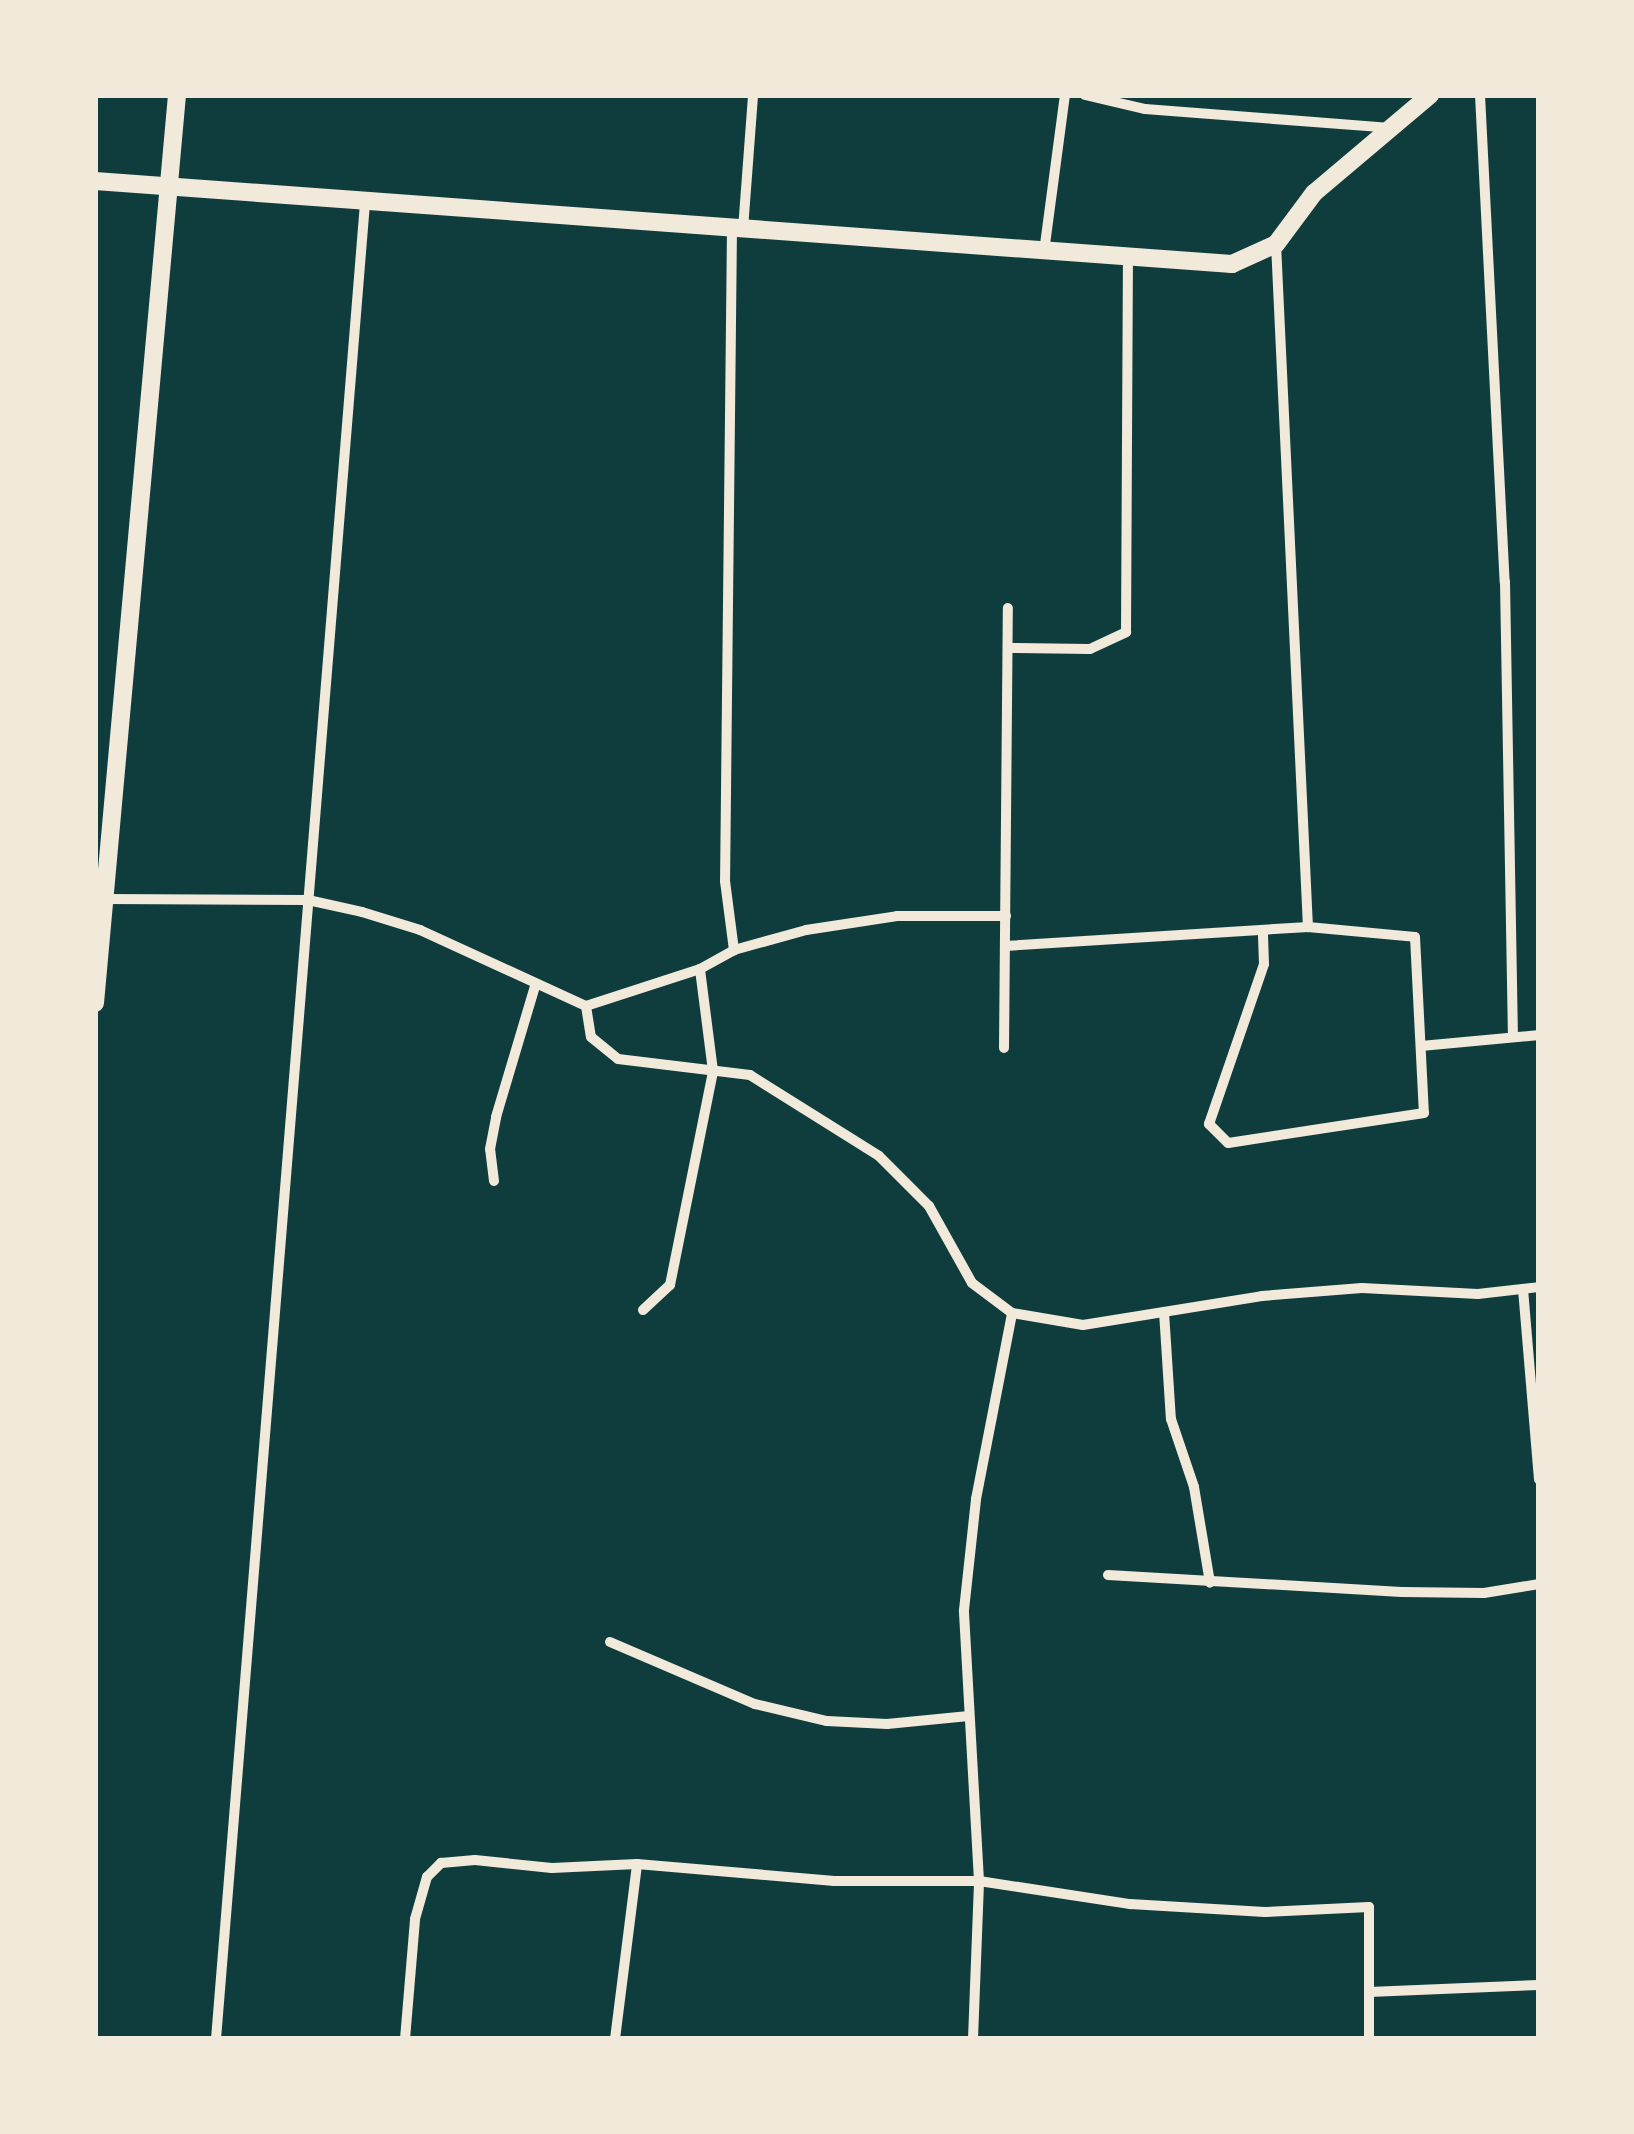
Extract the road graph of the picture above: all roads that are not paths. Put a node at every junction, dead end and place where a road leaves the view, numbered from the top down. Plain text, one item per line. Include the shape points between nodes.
1 (176, 95) edge
2 (753, 95) edge
3 (1065, 95) edge
4 (1085, 95) edge
5 (1430, 95) edge
6 (1480, 95) edge
7 (1126, 100) edge
8 (1391, 128) junction
9 (95, 181) edge
10 (168, 187) junction
11 (366, 202) junction
12 (737, 228) junction
13 (1276, 244) junction
14 (1044, 252) junction
15 (1128, 258) junction
16 (1008, 608) dead end
17 (1008, 648) junction
18 (104, 899) junction
19 (308, 900) junction
20 (1006, 916) junction
21 (1308, 926) junction
22 (1262, 932) junction
23 (1005, 946) junction
24 (734, 950) junction
25 (700, 969) junction
26 (535, 986) junction
27 (95, 1002) edge
28 (586, 1006) junction
29 (1512, 1036) junction
30 (1539, 1036) edge
31 (1421, 1046) junction
32 (1004, 1048) dead end
33 (713, 1071) junction
34 (494, 1181) dead end
35 (1539, 1287) edge
36 (1523, 1289) junction
37 (643, 1310) dead end
38 (1164, 1312) junction
39 (1012, 1313) junction
40 (1539, 1479) edge
41 (1108, 1575) dead end
42 (1210, 1583) junction
43 (1539, 1584) edge
44 (610, 1642) dead end
45 (969, 1716) junction
46 (637, 1864) junction
47 (979, 1881) junction
48 (1539, 1985) edge
49 (1368, 1992) junction
50 (216, 2039) edge
51 (406, 2039) edge
52 (615, 2039) edge
53 (974, 2039) edge
54 (1368, 2039) edge

1 - 10 street
2 - 12 street
3 - 14 street
4 - 7 street
5 - 8 street
6 - 29 street via 1505,582
7 - 8 street
8 - 13 street via 1314,193
9 - 10 street
10 - 11 street
10 - 18 street
11 - 12 street
11 - 19 street
12 - 14 street
12 - 24 street via 724,881
13 - 15 street via 1232,264
13 - 21 street
14 - 15 street
15 - 17 street via 1126,632 1090,649
16 - 17 street
17 - 20 street
18 - 19 street
18 - 27 street
19 - 26 street via 420,930
19 - 50 street
20 - 23 street
20 - 24 street via 897,916
21 - 22 street
21 - 31 street via 1415,937
22 - 23 street
22 - 31 street via 1264,964 1209,1124 1228,1143 1424,1112
23 - 32 street
24 - 25 street
25 - 28 street
25 - 33 street
26 - 28 street
26 - 34 street via 496,1118 490,1149
28 - 33 street via 591,1037 618,1059
29 - 30 street
29 - 31 street
33 - 37 street via 670,1285
33 - 39 street via 750,1075 879,1156 929,1206 972,1283
35 - 36 street
36 - 38 street via 1478,1294 1362,1288
36 - 40 street
38 - 39 street via 1083,1326
38 - 42 street via 1171,1419 1194,1486
39 - 45 street via 976,1499 964,1610
41 - 42 street
42 - 43 street via 1484,1593
44 - 45 street via 755,1704 827,1721 887,1724
45 - 47 street
46 - 47 street via 834,1881
46 - 51 street via 441,1863 427,1877 415,1920
46 - 52 street
47 - 49 street via 1130,1904 1265,1912 1368,1907
47 - 53 street
48 - 49 street
49 - 54 street

